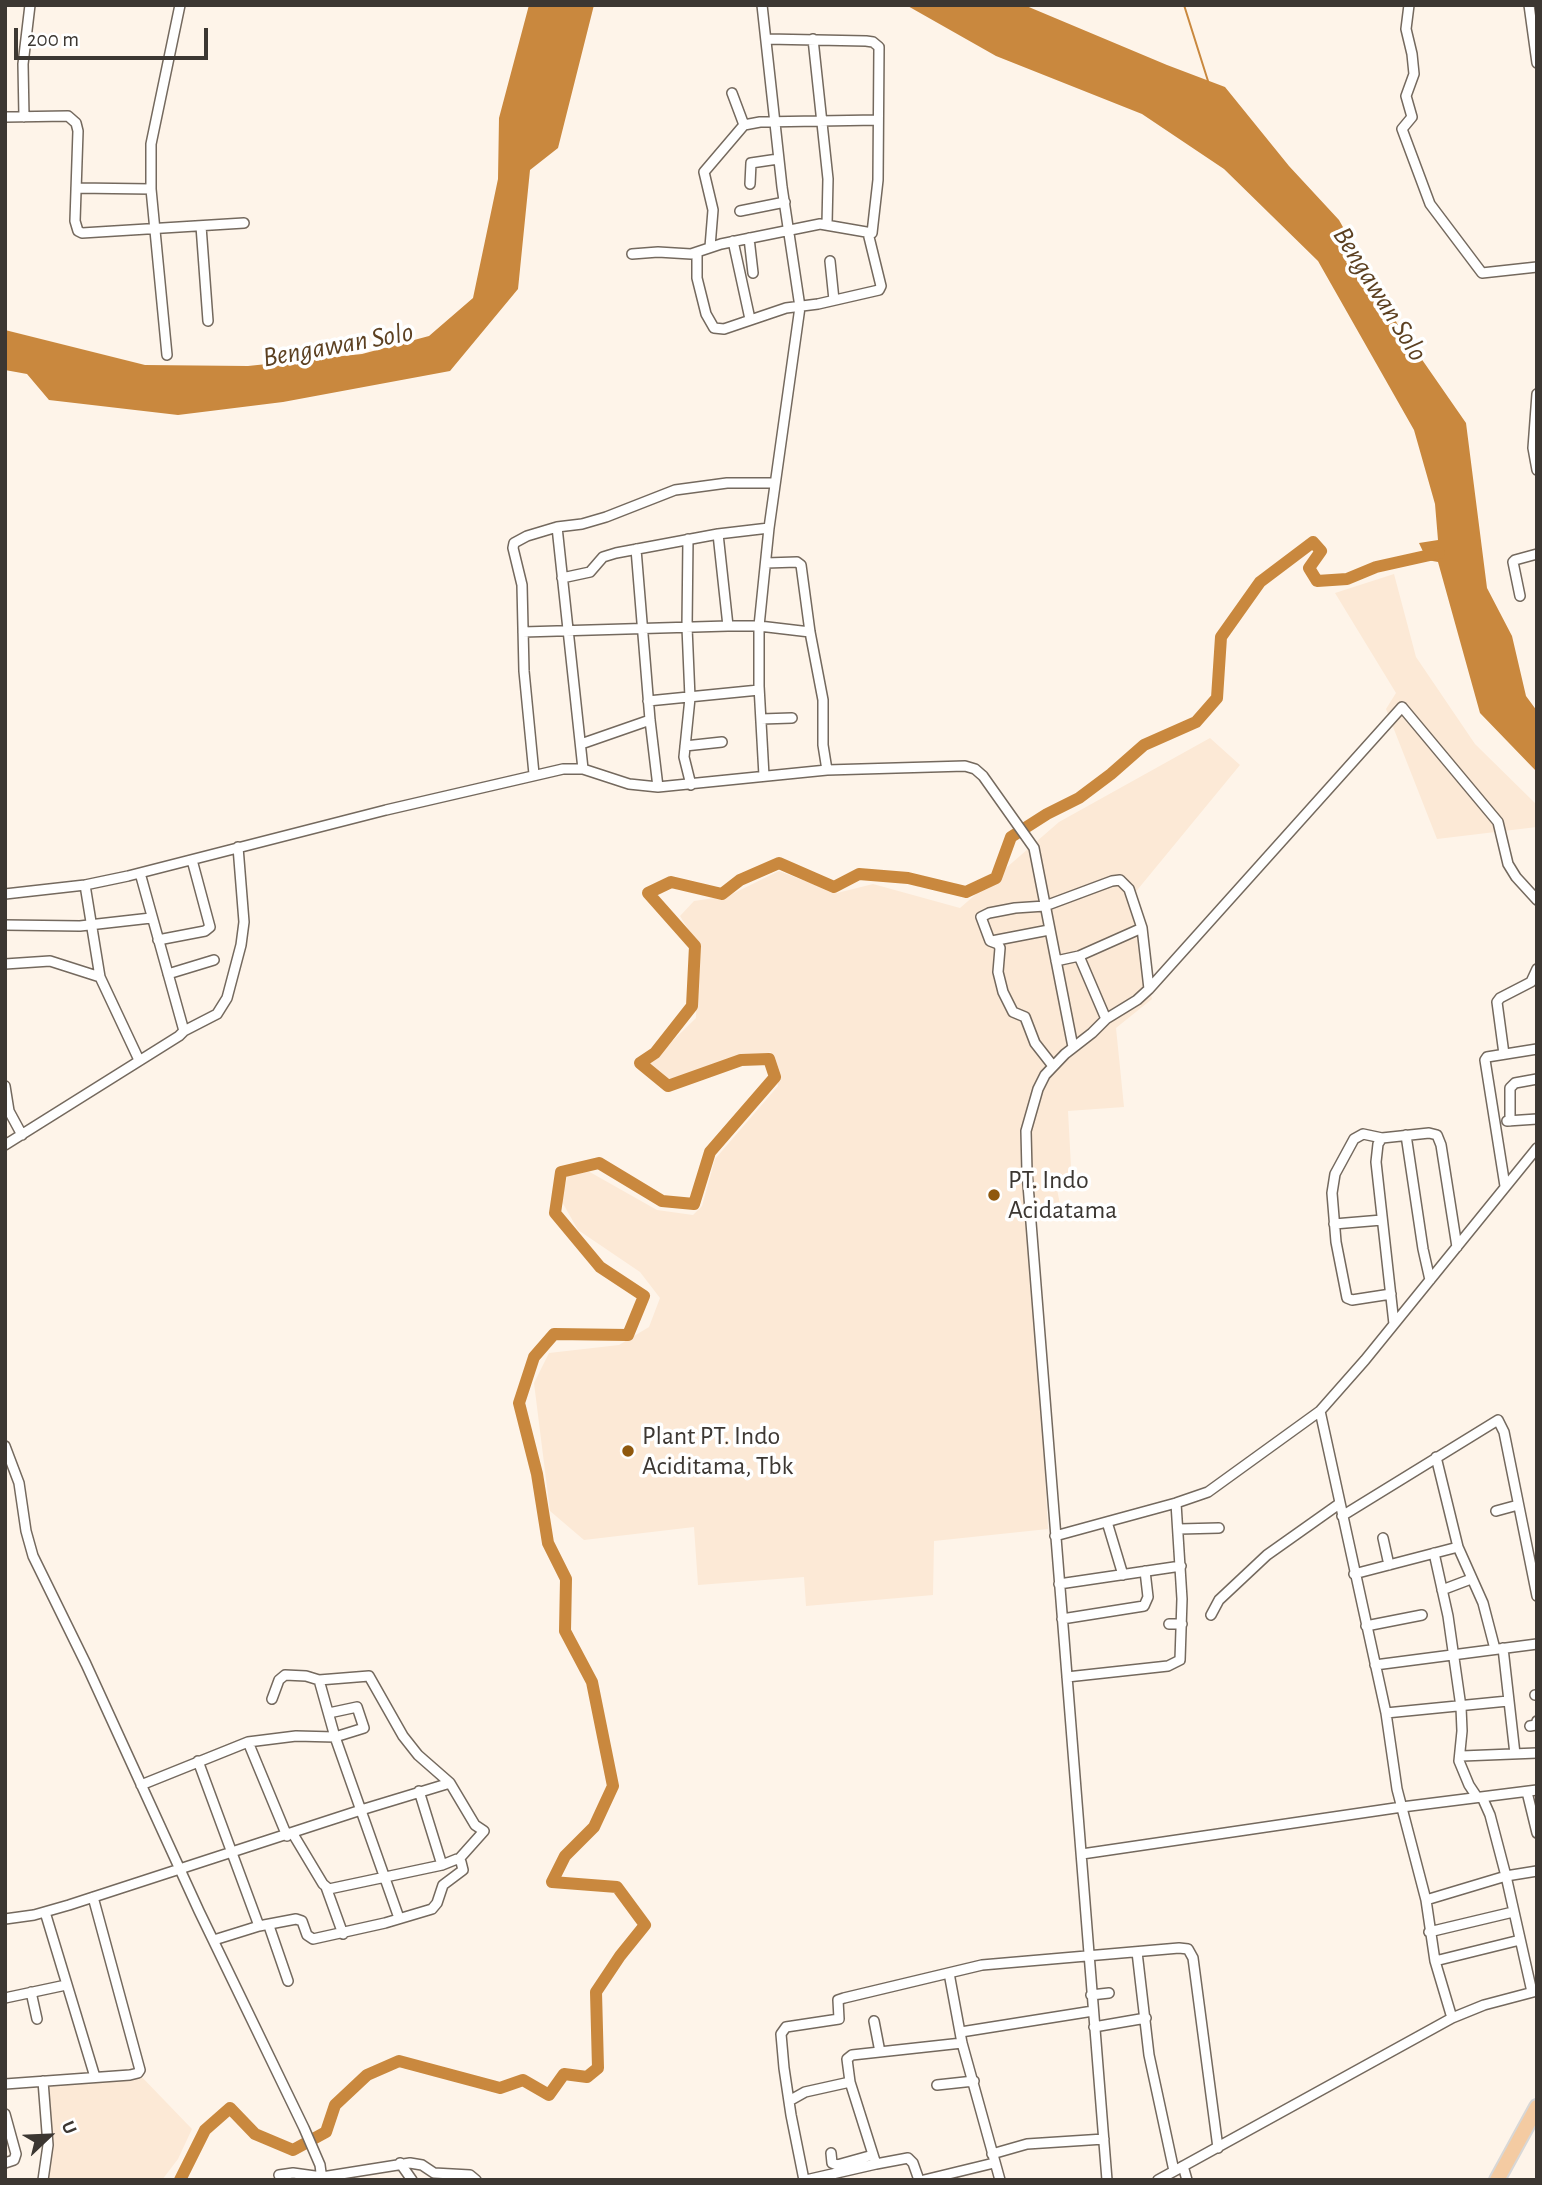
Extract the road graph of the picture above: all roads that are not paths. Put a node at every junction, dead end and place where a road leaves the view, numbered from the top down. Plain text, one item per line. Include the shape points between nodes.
1 (30, 5) edge
2 (180, 5) edge
3 (762, 5) edge
4 (1409, 5) edge
5 (1529, 5) edge
6 (768, 39) junction
7 (813, 39) junction
8 (1537, 63) edge
9 (732, 93) dead end
10 (5, 117) edge
11 (24, 117) junction
12 (821, 120) junction
13 (878, 120) junction
14 (774, 122) junction
15 (744, 125) junction
16 (778, 159) junction
17 (750, 184) dead end
18 (76, 188) junction
19 (151, 189) junction
20 (785, 202) junction
21 (740, 211) dead end
22 (244, 223) dead end
23 (827, 224) junction
24 (201, 226) junction
25 (155, 229) junction
26 (789, 231) junction
27 (868, 233) junction
28 (749, 238) junction
29 (733, 242) junction
30 (710, 247) junction
31 (697, 252) junction
32 (632, 254) dead end
33 (830, 261) dead end
34 (1537, 267) edge
35 (753, 273) dead end
36 (834, 300) junction
37 (800, 307) junction
38 (750, 319) junction
39 (208, 321) dead end
40 (167, 355) dead end
41 (1537, 394) edge
42 (1537, 470) edge
43 (775, 483) junction
44 (558, 527) junction
45 (769, 528) junction
46 (718, 534) junction
47 (688, 539) junction
48 (636, 549) junction
49 (1537, 554) edge
50 (765, 563) junction
51 (562, 578) junction
52 (1520, 596) dead end
53 (728, 626) junction
54 (759, 626) junction
55 (687, 627) junction
56 (643, 629) junction
57 (567, 631) junction
58 (523, 632) junction
59 (810, 632) junction
60 (759, 690) junction
61 (690, 698) junction
62 (648, 701) junction
63 (793, 718) dead end
64 (761, 719) junction
65 (650, 720) junction
66 (722, 742) dead end
67 (581, 744) junction
68 (685, 746) junction
69 (583, 769) junction
70 (827, 770) junction
71 (534, 774) junction
72 (764, 776) junction
73 (691, 785) junction
74 (658, 787) junction
75 (239, 846) junction
76 (192, 860) junction
77 (140, 873) junction
78 (85, 885) junction
79 (5, 894) edge
80 (1537, 900) edge
81 (1045, 906) junction
82 (151, 918) junction
83 (5, 925) edge
84 (93, 925) junction
85 (1142, 928) junction
86 (1049, 930) junction
87 (158, 940) junction
88 (990, 941) junction
89 (1079, 956) junction
90 (214, 960) dead end
91 (1056, 961) junction
92 (5, 964) edge
93 (1537, 969) edge
94 (168, 974) junction
95 (100, 976) junction
96 (1535, 984) edge
97 (1149, 989) junction
98 (1106, 1019) junction
99 (184, 1031) junction
100 (1073, 1047) junction
101 (1537, 1049) edge
102 (1504, 1054) junction
103 (139, 1060) junction
104 (1053, 1066) junction
105 (1537, 1079) edge
106 (5, 1086) edge
107 (1537, 1119) edge
108 (1510, 1121) junction
109 (1496, 1122) junction
110 (22, 1135) junction
111 (1406, 1135) junction
112 (1382, 1138) junction
113 (5, 1145) edge
114 (1537, 1148) edge
115 (1505, 1186) junction
116 (1382, 1220) junction
117 (1334, 1224) junction
118 (1457, 1247) junction
119 (1430, 1280) junction
120 (1391, 1294) junction
121 (1394, 1324) junction
122 (1320, 1411) junction
123 (5, 1446) edge
124 (1436, 1457) junction
125 (1175, 1503) junction
126 (1518, 1505) junction
127 (1340, 1510) junction
128 (1496, 1511) dead end
129 (1107, 1522) junction
130 (1219, 1528) dead end
131 (1179, 1529) junction
132 (1055, 1536) junction
133 (1383, 1538) dead end
134 (1458, 1546) junction
135 (1434, 1553) junction
136 (1389, 1565) junction
137 (1181, 1566) junction
138 (1145, 1571) junction
139 (1354, 1574) junction
140 (1123, 1575) junction
141 (1471, 1579) junction
142 (1059, 1584) junction
143 (1442, 1590) junction
144 (1537, 1596) edge
145 (1211, 1615) dead end
146 (1422, 1615) dead end
147 (1062, 1619) junction
148 (1182, 1623) junction
149 (1169, 1624) dead end
150 (1366, 1626) junction
151 (1537, 1644) edge
152 (1499, 1648) junction
153 (1454, 1654) junction
154 (1375, 1665) junction
155 (1067, 1677) junction
156 (319, 1680) junction
157 (272, 1699) dead end
158 (1508, 1701) junction
159 (1461, 1707) junction
160 (329, 1713) junction
161 (1386, 1713) junction
162 (335, 1737) junction
163 (248, 1742) junction
164 (1537, 1752) edge
165 (1515, 1754) junction
166 (1462, 1756) junction
167 (198, 1761) junction
168 (450, 1783) junction
169 (141, 1785) junction
170 (419, 1791) junction
171 (1532, 1791) edge
172 (1479, 1797) junction
173 (1402, 1807) junction
174 (361, 1810) junction
175 (1537, 1833) edge
176 (290, 1835) junction
177 (232, 1853) junction
178 (1082, 1854) junction
179 (459, 1859) junction
180 (442, 1865) junction
181 (180, 1869) junction
182 (1537, 1871) edge
183 (383, 1876) junction
184 (1506, 1876) junction
185 (326, 1887) junction
186 (93, 1897) junction
187 (1426, 1900) junction
188 (45, 1912) junction
189 (1513, 1912) junction
190 (399, 1918) junction
191 (5, 1919) edge
192 (264, 1926) junction
193 (1429, 1932) junction
194 (343, 1934) junction
195 (214, 1940) junction
196 (1520, 1940) junction
197 (1137, 1952) junction
198 (1089, 1956) junction
199 (1435, 1961) junction
200 (949, 1973) junction
201 (288, 1981) dead end
202 (66, 1985) junction
203 (1534, 1992) edge
204 (31, 1993) junction
205 (1109, 1993) dead end
206 (1091, 1995) junction
207 (5, 1998) edge
208 (1093, 2011) junction
209 (37, 2018) dead end
210 (1146, 2018) junction
211 (1452, 2018) junction
212 (874, 2021) dead end
213 (1094, 2027) junction
214 (961, 2032) junction
215 (962, 2043) junction
216 (880, 2052) junction
217 (95, 2077) junction
218 (43, 2081) junction
219 (974, 2081) junction
220 (850, 2082) junction
221 (5, 2084) edge
222 (937, 2085) dead end
223 (789, 2101) junction
224 (1537, 2107) edge
225 (5, 2114) edge
226 (1537, 2122) edge
227 (1104, 2139) junction
228 (1218, 2148) junction
229 (831, 2153) dead end
230 (993, 2158) junction
231 (875, 2160) junction
232 (5, 2163) edge
233 (400, 2163) junction
234 (1179, 2169) junction
235 (279, 2175) dead end
236 (354, 2175) edge
237 (322, 2178) edge
238 (472, 2178) edge
239 (43, 2180) edge
240 (412, 2180) edge
241 (805, 2180) edge
242 (919, 2180) edge
243 (924, 2180) edge
244 (1000, 2180) edge
245 (1107, 2180) edge
246 (1158, 2180) edge
247 (1187, 2180) edge
248 (1497, 2180) edge
249 (1505, 2180) edge

1 - 11 street via 23,49
2 - 19 street via 151,144
3 - 6 street
4 - 34 street via 1406,29 1414,74 1406,96 1412,117 1402,129 1436,212 1482,273
5 - 8 street
6 - 7 street
6 - 14 street
7 - 12 street
7 - 13 street via 873,42 879,47
9 - 15 street
10 - 11 street
11 - 18 street via 68,116 76,123
12 - 13 street
12 - 14 street
12 - 23 street via 828,179
13 - 27 street via 878,180 872,233
14 - 15 street
14 - 16 street
15 - 30 street via 704,172 713,210
16 - 17 street via 751,163
16 - 20 street
18 - 19 street
18 - 25 street via 78,231
19 - 25 street
20 - 21 street
20 - 26 street
22 - 24 street
23 - 26 street
23 - 27 street
24 - 25 street
24 - 39 street
25 - 40 street
26 - 28 street
26 - 37 street
27 - 36 street via 881,289
28 - 29 street
28 - 35 street
29 - 30 street
29 - 38 street
30 - 31 street
31 - 32 street
31 - 38 street via 700,293 711,325 724,329
33 - 36 street
36 - 37 street
37 - 38 street
37 - 43 street
41 - 42 street via 1533,436
43 - 44 street via 683,489 596,520
43 - 45 street
44 - 51 street
44 - 58 street via 514,543 522,584
45 - 46 street
45 - 50 street
46 - 47 street
46 - 53 street
47 - 48 street
47 - 55 street
48 - 51 street via 603,557 590,572
48 - 56 street
49 - 52 street via 1513,561
50 - 54 street
50 - 59 street via 800,563
51 - 57 street
53 - 54 street
53 - 55 street
54 - 59 street
54 - 60 street
55 - 56 street
55 - 61 street
56 - 57 street
56 - 62 street
57 - 58 street
57 - 67 street
58 - 71 street
59 - 70 street via 823,700 822,746
60 - 61 street
60 - 64 street
61 - 62 street
61 - 68 street
62 - 65 street
63 - 64 street
64 - 72 street
65 - 67 street
65 - 74 street
66 - 68 street
67 - 69 street
68 - 73 street
69 - 71 street
69 - 74 street via 629,784
70 - 72 street
70 - 81 street via 975,769 1036,852
71 - 75 street
72 - 73 street
73 - 74 street
75 - 76 street
75 - 99 street via 245,913 227,998 217,1014
76 - 77 street
76 - 87 street via 210,927 205,932
77 - 78 street
77 - 82 street
78 - 79 street
78 - 84 street
80 - 97 street via 1508,864 1499,822 1402,707
81 - 85 street via 1120,880 1129,889
81 - 86 street
81 - 88 street via 981,917
82 - 84 street
82 - 87 street
83 - 84 street
84 - 95 street
85 - 89 street
85 - 97 street
86 - 88 street
86 - 91 street
87 - 94 street
88 - 104 street via 1000,948 998,972 1013,1012 1025,1017 1035,1043
89 - 91 street
89 - 98 street
90 - 94 street
91 - 100 street
92 - 95 street via 50,961
93 - 96 street
94 - 99 street
95 - 103 street
96 - 102 street via 1497,1002
97 - 98 street
98 - 100 street
99 - 103 street
100 - 104 street
101 - 102 street
102 - 109 street via 1485,1060
103 - 110 street
104 - 132 street via 1038,1089 1026,1143
105 - 108 street via 1510,1088
106 - 110 street via 9,1111
107 - 108 street
108 - 109 street
109 - 115 street
110 - 113 street
111 - 112 street
111 - 118 street via 1434,1133 1440,1139
111 - 119 street
112 - 116 street via 1376,1153
112 - 117 street via 1360,1135 1351,1143 1333,1180
114 - 115 street
115 - 118 street
116 - 117 street
116 - 120 street
117 - 120 street via 1347,1298
118 - 119 street
119 - 121 street
120 - 121 street
121 - 122 street
122 - 125 street via 1214,1488
122 - 127 street
123 - 169 street via 16,1470 33,1556
124 - 126 street via 1498,1420
124 - 127 street
124 - 134 street
125 - 129 street
125 - 131 street
126 - 128 street
126 - 144 street
127 - 139 street
127 - 145 street via 1267,1555 1219,1600
129 - 132 street
129 - 140 street
130 - 131 street
131 - 137 street
132 - 142 street
133 - 136 street
134 - 135 street
134 - 141 street
135 - 136 street
135 - 143 street
136 - 139 street
137 - 138 street
137 - 148 street
138 - 140 street
138 - 147 street via 1148,1601 1144,1606
139 - 150 street
140 - 142 street
141 - 143 street
141 - 152 street
142 - 147 street
143 - 153 street
146 - 150 street
147 - 155 street
148 - 149 street
148 - 155 street via 1177,1663
150 - 154 street
151 - 152 street
152 - 153 street
152 - 158 street
153 - 154 street
153 - 159 street
154 - 161 street
155 - 178 street
156 - 157 street via 285,1675
156 - 160 street
156 - 168 street via 369,1676 403,1736
158 - 159 street
158 - 165 street
159 - 161 street
159 - 166 street
160 - 162 street
160 - 162 street via 356,1707 364,1725
161 - 173 street
162 - 163 street
162 - 174 street
163 - 167 street
163 - 176 street
164 - 165 street
165 - 166 street
166 - 172 street via 1465,1776
167 - 169 street
167 - 177 street
168 - 170 street
168 - 179 street via 475,1825 484,1831
169 - 181 street
170 - 174 street
170 - 180 street
171 - 172 street
171 - 175 street
172 - 173 street
172 - 184 street via 1490,1815
173 - 178 street
173 - 187 street
174 - 176 street
174 - 183 street
176 - 177 street
176 - 185 street
177 - 181 street
177 - 192 street
178 - 198 street
179 - 180 street
179 - 190 street via 462,1871 443,1885 435,1906
180 - 183 street
181 - 186 street
181 - 195 street
182 - 184 street
183 - 185 street
183 - 190 street
184 - 187 street
184 - 189 street
185 - 194 street
186 - 188 street
186 - 217 street via 140,2067 136,2074
187 - 193 street
188 - 191 street
188 - 202 street
189 - 193 street
189 - 196 street
190 - 194 street
192 - 194 street via 298,1919 311,1938
192 - 195 street
192 - 201 street
193 - 199 street
195 - 237 street via 307,2136
196 - 199 street
196 - 203 street
197 - 198 street
197 - 210 street
197 - 228 street via 1179,1948 1191,1952
198 - 200 street via 1005,1962
198 - 206 street
199 - 211 street
200 - 214 street
200 - 223 street via 838,2000 839,2019 782,2029
202 - 204 street
202 - 217 street
203 - 211 street
204 - 207 street
204 - 209 street
205 - 206 street
206 - 208 street
208 - 213 street
208 - 214 street
210 - 213 street
210 - 234 street via 1149,2055
211 - 228 street
212 - 216 street
213 - 227 street
214 - 215 street
215 - 216 street
215 - 219 street
216 - 220 street via 848,2057
217 - 218 street
218 - 221 street
218 - 239 street via 48,2145
219 - 222 street
219 - 230 street
220 - 223 street via 804,2092
220 - 231 street
223 - 241 street
224 - 248 highway
225 - 232 street via 16,2154
226 - 249 highway
227 - 230 street via 1027,2144
227 - 245 street
228 - 234 street
229 - 231 street via 832,2163 837,2165
230 - 243 street
230 - 244 street
231 - 241 street
231 - 242 street via 908,2158
233 - 236 street
233 - 238 street
233 - 240 street
234 - 246 street
234 - 247 street
235 - 237 street
236 - 237 street

